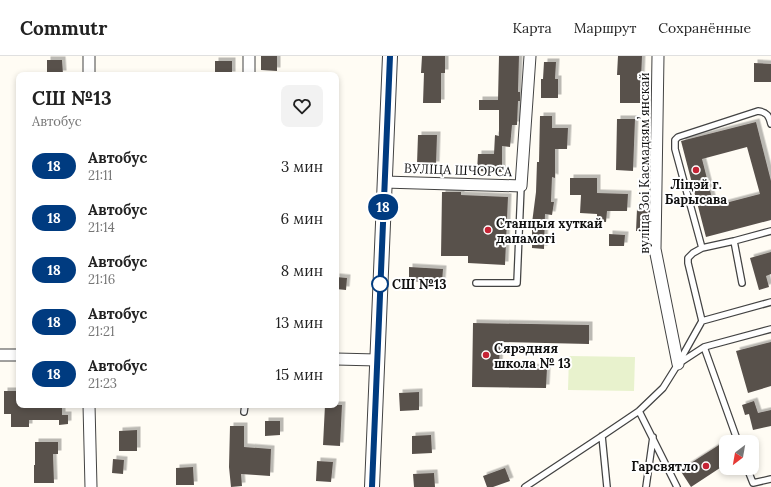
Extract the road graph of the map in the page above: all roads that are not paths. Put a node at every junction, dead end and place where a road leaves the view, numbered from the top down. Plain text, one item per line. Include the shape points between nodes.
1 (89, 56) edge
2 (249, 56) edge
3 (390, 56) edge
4 (530, 56) edge
5 (658, 56) edge
6 (89, 72) edge
7 (249, 72) edge
8 (771, 124) edge
9 (384, 182) junction
10 (521, 186) junction
11 (771, 230) edge
12 (734, 241) junction
13 (702, 248) junction
14 (476, 282) dead end
15 (742, 283) dead end
16 (771, 302) edge
17 (702, 321) junction
18 (771, 329) edge
19 (704, 347) junction
20 (0, 355) edge
21 (16, 355) edge
22 (339, 359) edge
23 (377, 360) junction
24 (678, 364) junction
25 (89, 408) edge
26 (245, 408) edge
27 (639, 411) junction
28 (244, 412) dead end
29 (735, 435) edge
30 (602, 436) junction
31 (653, 436) junction
32 (750, 475) edge
33 (771, 479) edge
34 (91, 487) edge
35 (372, 487) edge
36 (526, 487) edge
37 (608, 487) edge
38 (646, 487) edge
39 (677, 487) edge

1 - 6 street
2 - 7 street
3 - 9 street
4 - 10 street, ВУЛІЦА ШЧОРСА
5 - 24 street, вуліца Зоі Касмадзямʼянскай via 655,249
8 - 13 lane via 767,114 758,111 675,140 674,149
9 - 10 street, ВУЛІЦА ШЧОРСА
9 - 23 street
10 - 14 lane via 517,283
11 - 12 lane
12 - 13 lane
12 - 15 lane
13 - 17 lane via 688,258 688,263
16 - 17 lane
17 - 24 lane
18 - 19 lane
19 - 24 lane
19 - 29 lane
20 - 21 street
22 - 23 street
23 - 35 street
24 - 27 lane via 663,388
25 - 34 street
26 - 28 lane
27 - 30 lane
27 - 31 lane
30 - 36 lane
30 - 37 lane
31 - 38 lane
31 - 39 lane
32 - 33 lane via 753,483

